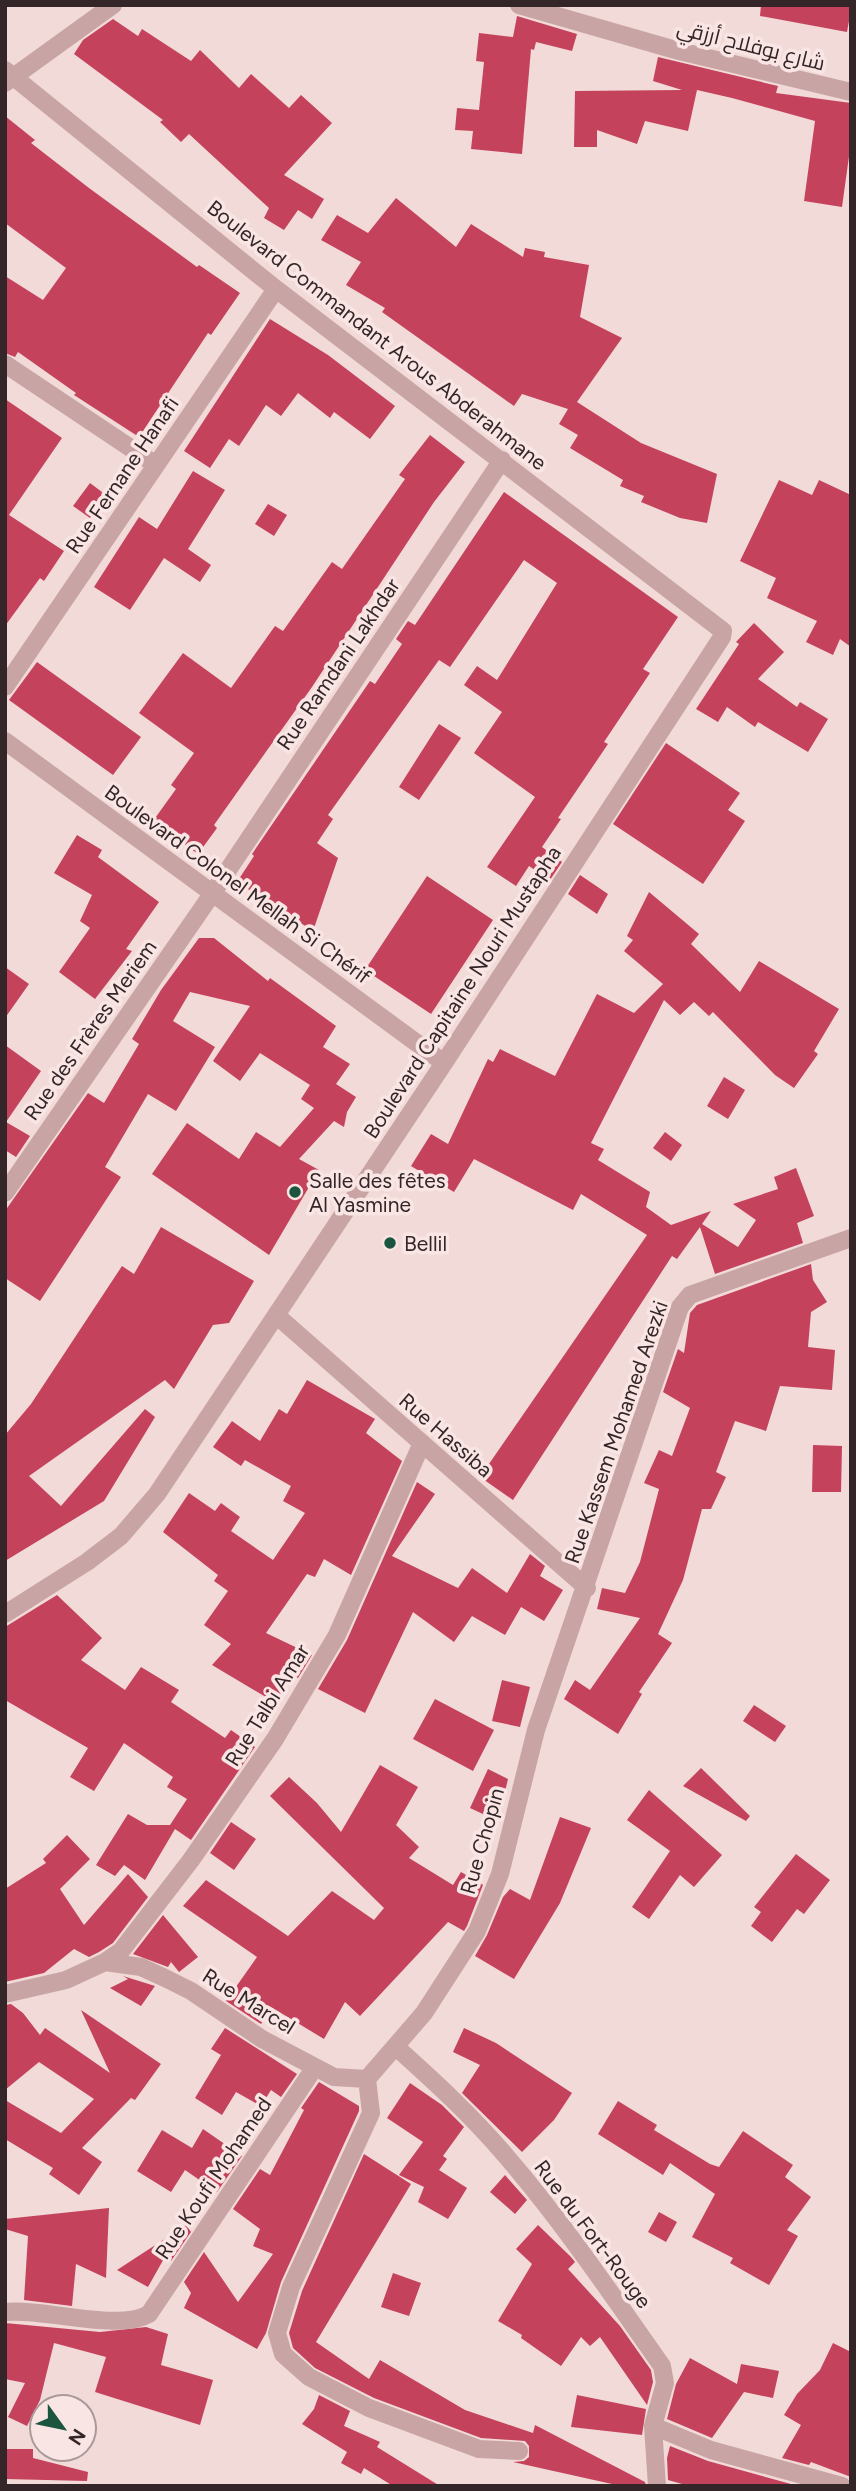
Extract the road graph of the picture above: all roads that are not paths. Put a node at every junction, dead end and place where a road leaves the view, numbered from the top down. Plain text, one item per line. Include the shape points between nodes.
1 (113, 5) edge
2 (519, 5) edge
3 (8, 76) edge
4 (851, 92) edge
5 (276, 289) junction
6 (5, 364) edge
7 (502, 460) junction
8 (156, 465) junction
9 (723, 631) joint
10 (5, 687) edge
11 (5, 741) edge
12 (212, 894) junction
13 (444, 1063) junction
14 (5, 1193) edge
15 (851, 1238) edge
16 (276, 1315) junction
17 (422, 1443) junction
18 (587, 1588) junction
19 (5, 1614) edge
20 (105, 1962) junction
21 (5, 1994) edge
22 (396, 2047) junction
23 (315, 2067) junction
24 (368, 2080) junction
25 (5, 2312) edge
26 (653, 2426) junction
27 (519, 2451) dead end
28 (657, 2486) edge
29 (842, 2486) edge

1 - 3 street
2 - 4 street, شارع بوفلاح أرزقي via 679,51
3 - 5 street, Boulevard Commandant Arous Abderahmane
5 - 7 street, Boulevard Commandant Arous Abderahmane
5 - 8 street, Rue Fernane Hanafi
6 - 8 street
7 - 9 street, Boulevard Commandant Arous Abderahmane
7 - 12 street, Rue Ramdani Lakhdar
8 - 10 street, Rue Fernane Hanafi
9 - 13 street, Boulevard Capitaine Nouri Mustapha
11 - 12 street, Boulevard Colonel Mellah Si Chérif
12 - 13 street, Boulevard Colonel Mellah Si Chérif
12 - 14 street, Rue des Frères Meriem
13 - 16 street, Boulevard Capitaine Nouri Mustapha
15 - 18 street, Rue Kassem Mohamed Arezki via 690,1295 680,1307
16 - 17 street, Rue Hassiba
16 - 19 street, Boulevard Capitaine Nouri Mustapha via 157,1494 134,1521 88,1562
17 - 18 street, Rue Hassiba
17 - 20 street, Rue Talbi Amar via 337,1635 313,1677 191,1860 121,1951
18 - 22 street, Rue Chopin via 536,1730 500,1874 477,1931
20 - 21 street via 66,1980
20 - 23 street, Rue Marcel via 141,1967 165,1978
22 - 24 street, Rue Chopin
22 - 26 street, Rue du Fort-Rouge via 453,2098 506,2156 579,2247 662,2367 665,2383
23 - 24 street, Rue Marcel via 334,2077
23 - 25 street, Rue Koufi Mohamed via 149,2314 138,2321 115,2322 27,2310
24 - 27 street via 371,2113 279,2320 277,2340 283,2354 309,2377 369,2409 479,2449
26 - 28 street, Rue du Fort-Rouge
26 - 29 street via 711,2450

